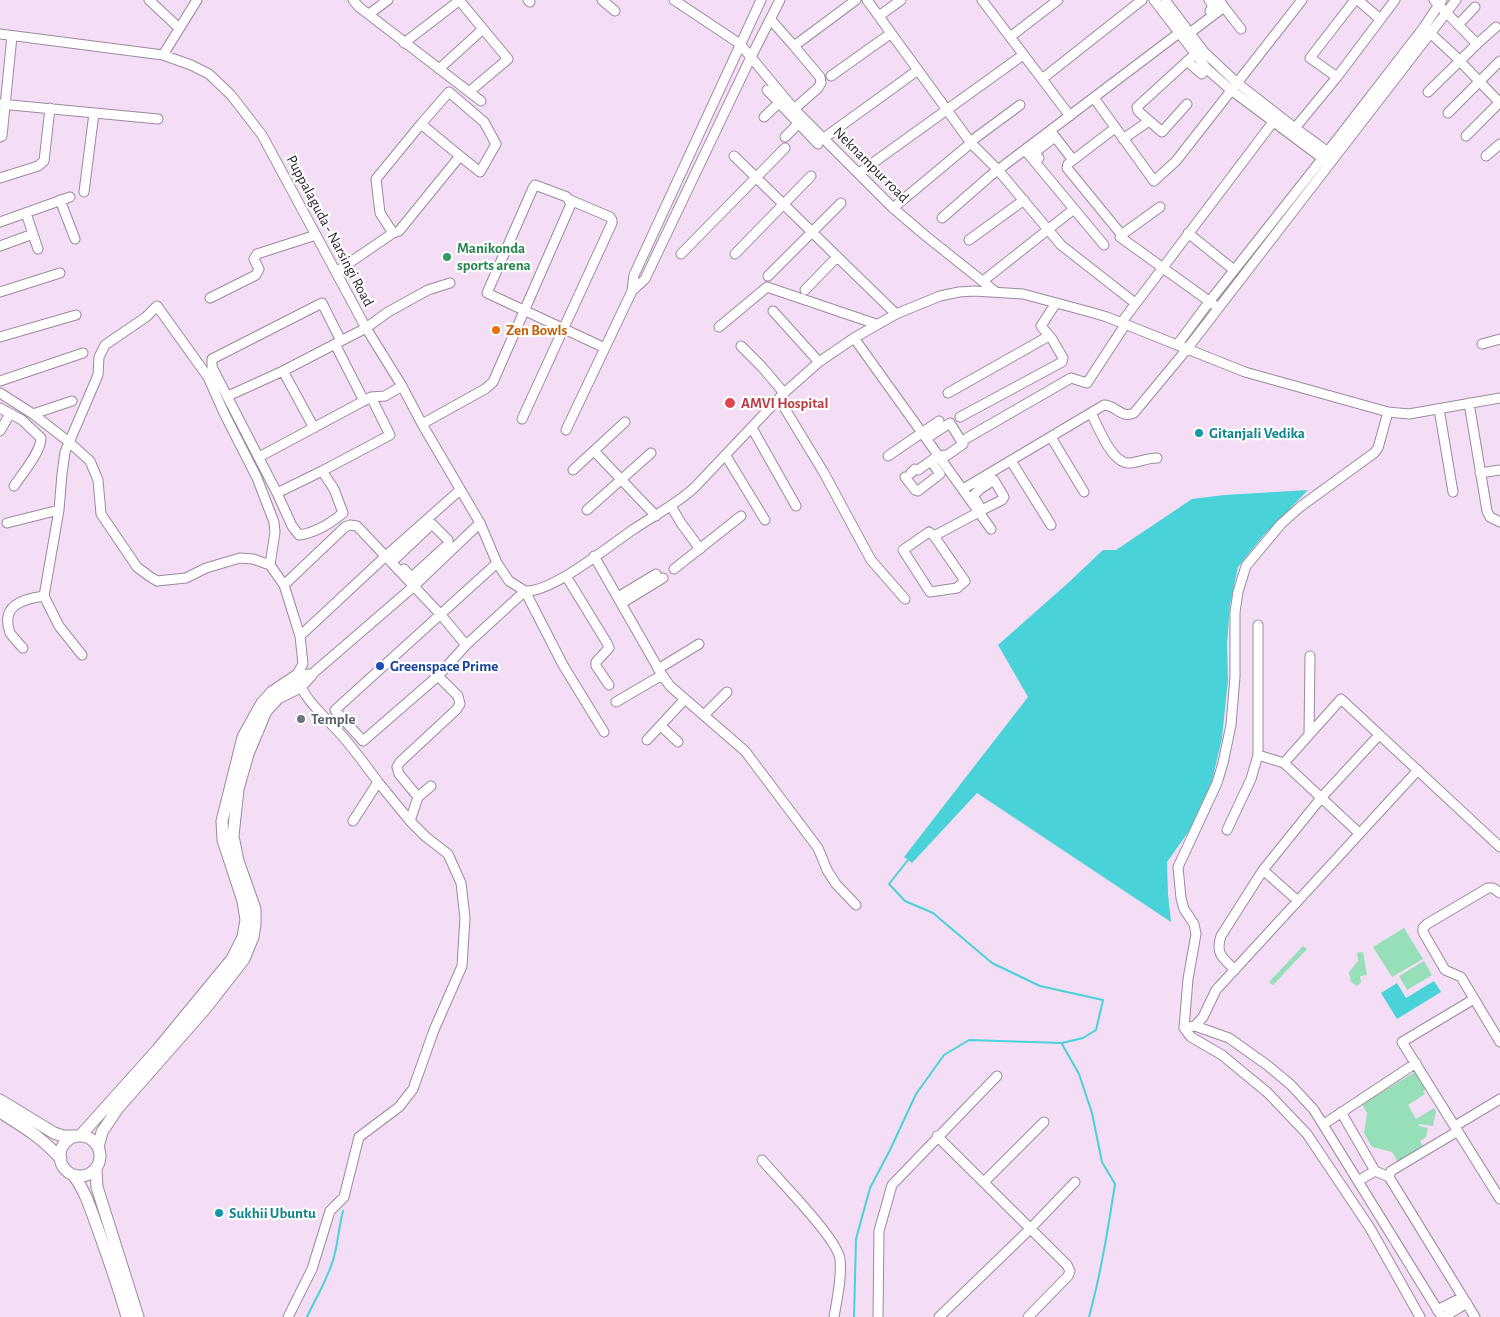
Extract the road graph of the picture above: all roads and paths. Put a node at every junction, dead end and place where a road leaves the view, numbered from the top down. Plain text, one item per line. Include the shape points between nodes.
1 (149, 0) edge
2 (196, 0) edge
3 (353, 0) edge
4 (388, 0) edge
5 (460, 0) edge
6 (602, 0) edge
7 (674, 0) edge
8 (761, 0) edge
9 (780, 0) edge
10 (856, 0) edge
11 (867, 0) edge
12 (901, 0) edge
13 (982, 0) edge
14 (1058, 0) edge
15 (1142, 0) edge
16 (1154, 0) edge
17 (1165, 0) edge
18 (1209, 0) edge
19 (1302, 0) edge
20 (1356, 0) edge
21 (1395, 0) edge
22 (1456, 0) edge
23 (1438, 1) edge
24 (1221, 3) edge
25 (1475, 7) dead end
26 (1210, 11) dead end
27 (615, 12) dead end
28 (1446, 13) junction
29 (369, 14) junction
30 (879, 16) junction
31 (1380, 19) junction
32 (771, 20) junction
33 (1458, 25) junction
34 (1496, 26) dead end
35 (178, 28) junction
36 (483, 28) junction
37 (1241, 29) dead end
38 (1428, 30) junction
39 (0, 34) edge
40 (890, 34) junction
41 (1184, 35) junction
42 (12, 36) junction
43 (1010, 37) junction
44 (404, 43) junction
45 (740, 44) junction
46 (1477, 44) junction
47 (794, 46) junction
48 (1195, 54) junction
49 (163, 55) junction
50 (1023, 55) junction
51 (751, 57) junction
52 (1187, 61) junction
53 (1460, 61) junction
54 (1500, 62) edge
55 (439, 69) junction
56 (918, 70) junction
57 (1202, 74) dead end
58 (831, 76) dead end
59 (1337, 77) junction
60 (1042, 78) junction
61 (1480, 82) junction
62 (1234, 86) junction
63 (767, 90) dead end
64 (469, 92) junction
65 (1428, 92) dead end
66 (1094, 98) junction
67 (782, 100) junction
68 (481, 102) dead end
69 (1500, 103) edge
70 (1187, 104) dead end
71 (3, 105) edge
72 (1020, 105) dead end
73 (50, 108) junction
74 (794, 109) junction
75 (946, 110) junction
76 (94, 113) junction
77 (1448, 113) dead end
78 (1070, 116) junction
79 (764, 117) dead end
80 (158, 119) dead end
81 (1149, 120) junction
82 (801, 121) junction
83 (1273, 122) junction
84 (421, 124) junction
85 (1116, 128) junction
86 (1295, 128) junction
87 (1053, 134) junction
88 (1466, 136) dead end
89 (0, 137) edge
90 (785, 137) dead end
91 (1123, 139) junction
92 (821, 141) junction
93 (970, 143) junction
94 (1499, 146) edge
95 (785, 148) dead end
96 (1025, 150) junction
97 (460, 156) junction
98 (734, 156) dead end
99 (1486, 156) dead end
100 (1328, 158) junction
101 (1073, 160) junction
102 (1035, 161) junction
103 (998, 170) junction
104 (859, 173) junction
105 (811, 176) dead end
106 (0, 178) edge
107 (756, 178) junction
108 (84, 192) dead end
109 (70, 197) dead end
110 (60, 200) junction
111 (570, 200) junction
112 (1024, 200) junction
113 (841, 203) dead end
114 (783, 204) junction
115 (1160, 207) dead end
116 (893, 208) junction
117 (1074, 209) junction
118 (26, 213) junction
119 (942, 218) dead end
120 (0, 222) edge
121 (1048, 229) junction
122 (1265, 231) junction
123 (812, 232) junction
124 (393, 233) junction
125 (1188, 233) junction
126 (33, 234) junction
127 (316, 235) junction
128 (1120, 237) dead end
129 (1273, 237) junction
130 (75, 239) dead end
131 (969, 240) dead end
132 (1104, 245) dead end
133 (0, 246) edge
134 (38, 249) dead end
135 (681, 254) dead end
136 (735, 254) dead end
137 (837, 257) junction
138 (1162, 268) junction
139 (1234, 270) junction
140 (336, 272) junction
141 (60, 273) dead end
142 (768, 276) dead end
143 (983, 281) junction
144 (450, 283) dead end
145 (805, 290) dead end
146 (632, 291) junction
147 (0, 292) edge
148 (996, 292) junction
149 (210, 298) dead end
150 (1209, 302) junction
151 (1056, 303) junction
152 (1136, 303) junction
153 (1218, 308) junction
154 (525, 310) junction
155 (773, 311) dead end
156 (896, 314) junction
157 (76, 315) dead end
158 (876, 324) junction
159 (1123, 324) junction
160 (719, 327) dead end
161 (366, 328) junction
162 (565, 329) junction
163 (1049, 336) junction
164 (0, 337) edge
165 (854, 338) junction
166 (1500, 339) edge
167 (338, 342) junction
168 (1482, 344) dead end
169 (1177, 345) junction
170 (741, 346) dead end
171 (605, 348) junction
172 (1187, 349) junction
173 (83, 353) dead end
174 (819, 362) junction
175 (283, 370) junction
176 (0, 381) edge
177 (402, 386) junction
178 (0, 393) edge
179 (948, 393) dead end
180 (228, 396) junction
181 (781, 396) junction
182 (1500, 398) edge
183 (367, 399) junction
184 (72, 401) dead end
185 (1469, 404) junction
186 (0, 408) edge
187 (1440, 409) junction
188 (1388, 412) junction
189 (1091, 413) junction
190 (10, 414) junction
191 (33, 414) junction
192 (960, 417) dead end
193 (522, 419) dead end
194 (939, 421) dead end
195 (625, 422) dead end
196 (422, 424) junction
197 (314, 428) junction
198 (752, 428) junction
199 (566, 430) dead end
200 (0, 431) edge
201 (926, 436) junction
202 (1051, 437) junction
203 (967, 438) dead end
204 (69, 442) junction
205 (595, 452) junction
206 (651, 453) dead end
207 (726, 456) junction
208 (888, 456) dead end
209 (941, 456) junction
210 (258, 457) junction
211 (1157, 458) dead end
212 (931, 461) junction
213 (1011, 461) junction
214 (573, 470) dead end
215 (1500, 470) edge
216 (322, 471) junction
217 (952, 473) junction
218 (1480, 473) junction
219 (621, 480) junction
220 (14, 486) dead end
221 (963, 489) junction
222 (460, 490) junction
223 (1084, 492) dead end
224 (1452, 492) dead end
225 (277, 494) junction
226 (913, 498) dead end
227 (671, 506) junction
228 (796, 506) dead end
229 (59, 510) junction
230 (587, 510) dead end
231 (979, 512) junction
232 (656, 516) junction
233 (741, 516) dead end
234 (766, 520) dead end
235 (1500, 522) edge
236 (7, 523) dead end
237 (480, 523) junction
238 (1051, 525) dead end
239 (990, 528) dead end
240 (934, 536) junction
241 (703, 547) junction
242 (390, 556) junction
243 (594, 556) junction
244 (497, 563) junction
245 (270, 565) junction
246 (674, 570) dead end
247 (566, 576) junction
248 (659, 576) dead end
249 (284, 585) junction
250 (413, 587) junction
251 (524, 591) junction
252 (44, 596) junction
253 (905, 599) dead end
254 (620, 600) junction
255 (441, 615) junction
256 (1258, 625) dead end
257 (300, 636) junction
258 (699, 644) dead end
259 (466, 645) junction
260 (23, 648) dead end
261 (82, 655) dead end
262 (1310, 656) dead end
263 (660, 672) junction
264 (311, 676) joint
265 (438, 676) junction
266 (298, 681) junction
267 (609, 685) dead end
268 (727, 692) dead end
269 (685, 699) junction
270 (616, 702) dead end
271 (704, 715) junction
272 (661, 726) junction
273 (604, 732) dead end
274 (1309, 735) junction
275 (1379, 735) junction
276 (647, 740) dead end
277 (678, 742) dead end
278 (1258, 755) junction
279 (1284, 764) junction
280 (1418, 770) junction
281 (378, 782) junction
282 (431, 786) dead end
283 (418, 797) junction
284 (1321, 798) junction
285 (410, 821) junction
286 (353, 822) dead end
287 (1227, 830) dead end
288 (1359, 834) junction
289 (1500, 847) edge
290 (1263, 870) junction
291 (1500, 893) edge
292 (1298, 901) junction
293 (856, 905) dead end
294 (1235, 970) junction
295 (1474, 998) junction
296 (1195, 1026) junction
297 (1184, 1028) junction
298 (1500, 1042) edge
299 (1416, 1063) junction
300 (997, 1076) dead end
301 (1500, 1099) edge
302 (0, 1100) edge
303 (0, 1112) edge
304 (1341, 1112) junction
305 (1044, 1122) dead end
306 (1324, 1124) junction
307 (1456, 1128) junction
308 (78, 1136) junction
309 (937, 1136) junction
310 (98, 1147) junction
311 (60, 1159) junction
312 (762, 1160) dead end
313 (96, 1170) junction
314 (1375, 1170) junction
315 (74, 1176) junction
316 (1389, 1177) junction
317 (1358, 1181) junction
318 (984, 1182) junction
319 (1075, 1182) dead end
320 (1500, 1199) edge
321 (1029, 1230) junction
322 (1465, 1300) junction
323 (1441, 1315) edge
324 (128, 1317) edge
325 (138, 1317) edge
326 (288, 1317) edge
327 (834, 1317) edge
328 (878, 1317) edge
329 (939, 1317) edge
330 (1028, 1317) edge
331 (1420, 1317) edge
332 (1475, 1317) edge

1 - 35 street
2 - 35 street
3 - 29 street
4 - 29 street
5 - 36 street
5 - 44 street
6 - 27 street
7 - 45 street, Neknampur road
8 - 45 street
9 - 32 street
10 - 47 street
11 - 30 street
12 - 30 street
13 - 43 street
14 - 43 street
15 - 60 street
16 - 41 street
17 - 41 street
18 - 26 street via 1213,6
19 - 62 street
20 - 31 street
20 - 59 street via 1310,58
21 - 31 street
22 - 28 street
23 - 28 street
23 - 38 street
24 - 37 street
24 - 41 street
25 - 33 street
28 - 33 street
28 - 38 street
29 - 44 street
30 - 40 street
31 - 59 street
32 - 47 street
32 - 51 street
33 - 46 street
34 - 46 street
35 - 49 street
36 - 55 street
36 - 64 street via 508,59
38 - 53 street
38 - 100 street
39 - 42 street, Puppalaguda - Narsingi Road
40 - 56 street
40 - 58 street
41 - 48 street
41 - 62 street
41 - 66 street
42 - 49 street, Puppalaguda - Narsingi Road
42 - 71 street
43 - 50 street
44 - 55 street
45 - 51 street, Neknampur road
45 - 146 street via 634,275
46 - 53 street
47 - 74 street via 821,83
48 - 52 street
48 - 62 street via 1207,69
49 - 127 street, Puppalaguda - Narsingi Road via 209,74 231,95 262,135
50 - 60 street
50 - 75 street
51 - 67 street, Neknampur road
51 - 146 street via 645,279
52 - 57 street
52 - 81 street via 1139,103 1138,111
53 - 61 street
53 - 65 street
54 - 61 street
55 - 64 street
56 - 75 street
56 - 92 street
59 - 86 street
60 - 78 street
61 - 69 street
61 - 77 street
62 - 83 street
62 - 86 street
62 - 91 street via 1176,161 1154,181
63 - 67 street
64 - 68 street
66 - 78 street
66 - 85 street
67 - 74 street, Neknampur road
67 - 79 street
67 - 82 street
69 - 88 street
70 - 81 street via 1164,132
71 - 73 street
71 - 89 street
72 - 93 street
73 - 76 street
73 - 106 street via 44,161 38,166
74 - 82 street, Neknampur road
75 - 93 street
75 - 104 street
76 - 80 street
76 - 108 street
78 - 87 street
81 - 91 street
82 - 90 street
82 - 92 street, Neknampur road
83 - 100 street
83 - 125 street
84 - 97 street
84 - 97 street via 449,92 484,122 496,144 480,172
84 - 124 street via 376,179 380,213
85 - 91 street
85 - 101 street
86 - 100 street
87 - 96 street
87 - 101 street
87 - 102 street via 1034,153 1039,158
92 - 104 street, Neknampur road
93 - 103 street
93 - 116 street
94 - 99 street
95 - 107 street
96 - 102 street
96 - 103 street
97 - 124 street via 399,232
98 - 107 street
100 - 122 street
100 - 129 street
101 - 115 street via 1067,168 1121,234
102 - 117 street
103 - 112 street
103 - 119 street
104 - 116 street, Neknampur road
105 - 114 street
107 - 114 street
107 - 135 street
109 - 110 street
110 - 118 street
110 - 130 street
111 - 154 street
111 - 154 street via 535,185 487,293
111 - 162 street via 612,220
112 - 121 street
112 - 131 street
113 - 123 street
114 - 123 street
114 - 136 street
116 - 143 street, Neknampur road
117 - 121 street
117 - 132 street
118 - 120 street
118 - 126 street
121 - 143 street
121 - 152 street via 1061,245
122 - 129 street
122 - 139 street
123 - 137 street
123 - 142 street
124 - 140 street
125 - 138 street
125 - 139 street
126 - 133 street
126 - 134 street
127 - 140 street, Puppalaguda - Narsingi Road
127 - 149 street via 257,254 254,259 259,269 256,276
128 - 138 street
129 - 153 street
137 - 145 street
137 - 156 street
138 - 150 street
138 - 152 street
139 - 150 street
140 - 161 street, Puppalaguda - Narsingi Road
141 - 147 street
143 - 148 street, Neknampur road
144 - 161 street via 428,290
146 - 171 street
148 - 151 street via 1024,294
148 - 156 street via 959,292 940,296
150 - 153 street
150 - 169 street
151 - 159 street
151 - 163 street via 1042,324
152 - 159 street
153 - 172 street
154 - 162 street
154 - 196 street via 493,382 485,390
155 - 174 street
156 - 158 street
157 - 164 street
158 - 160 street via 767,287
158 - 165 street
159 - 169 street
159 - 203 street via 1087,383 1071,378
161 - 167 street
161 - 177 street, Puppalaguda - Narsingi Road
162 - 171 street
162 - 193 street
163 - 179 street
163 - 192 street via 1063,358 1062,362
165 - 174 street
165 - 201 street
166 - 168 street
167 - 175 street
167 - 180 street via 322,303 212,359 212,366
167 - 183 street
169 - 172 street
170 - 181 street via 762,367
171 - 199 street
172 - 188 street via 1245,372
172 - 189 street via 1134,413 1123,414 1104,405
173 - 176 street
174 - 181 street
175 - 180 street
175 - 197 street
177 - 183 street via 385,396
177 - 196 street, Puppalaguda - Narsingi Road
178 - 191 street
180 - 210 street
181 - 198 street
181 - 253 street via 871,560
182 - 185 street
183 - 197 street
183 - 216 street via 390,435
184 - 191 street
185 - 187 street
185 - 218 street
186 - 190 street
187 - 188 street via 1409,414
187 - 224 street
188 - 297 street via 1374,453 1324,488 1282,524 1246,566 1243,575 1235,612 1235,677 1223,763 1178,867 1181,898 1196,934
189 - 202 street
189 - 211 street via 1117,458 1130,463
190 - 200 street
190 - 220 street via 22,420 41,438 36,454
191 - 204 street
194 - 201 street
195 - 205 street
196 - 222 street, Puppalaguda - Narsingi Road
197 - 210 street
198 - 207 street
198 - 228 street
201 - 208 street
201 - 209 street
201 - 209 street via 950,423 963,444
202 - 213 street
202 - 223 street
204 - 229 street via 65,452
204 - 245 street via 90,461 98,480 101,514 138,566 157,581 186,578 240,558 252,558
204 - 245 street via 98,375 101,352 157,306 208,376 257,478 274,522
205 - 214 street
205 - 219 street
206 - 219 street
207 - 227 street via 696,487
207 - 234 street
209 - 212 street
209 - 217 street
210 - 225 street
212 - 212 street via 908,475 915,490 940,474
213 - 221 street via 977,486
213 - 238 street
215 - 218 street
216 - 225 street
216 - 225 street via 334,488 342,513 334,520 299,535
217 - 221 street
217 - 226 street
218 - 235 street via 1486,511
219 - 230 street
219 - 232 street
221 - 231 street
222 - 237 street, Puppalaguda - Narsingi Road
222 - 242 street
227 - 232 street
227 - 241 street via 685,519
229 - 236 street
229 - 252 street
231 - 239 street
231 - 240 street
232 - 243 street
233 - 241 street
237 - 244 street, Puppalaguda - Narsingi Road
237 - 250 street
240 - 240 street via 928,532 903,552 930,592 957,588 965,581
241 - 246 street
242 - 242 street via 410,576 414,576 449,542 432,524
242 - 249 street via 357,526 350,525
242 - 250 street
242 - 257 street
243 - 247 street
243 - 254 street
244 - 251 street, Puppalaguda - Narsingi Road via 509,580
244 - 255 street
245 - 249 street
247 - 251 street via 532,592
247 - 267 street via 607,644 607,651 596,666
248 - 254 street
249 - 257 street
250 - 255 street
250 - 264 street
251 - 259 street
251 - 273 street via 563,665
252 - 260 street via 22,600 3,611 2,623
252 - 261 street via 59,626
254 - 263 street
255 - 259 street
255 - 265 street via 335,710 363,741
256 - 278 street
257 - 266 street via 302,664
258 - 263 street
259 - 265 street
262 - 274 street
263 - 269 street
263 - 270 street
264 - 266 main road
265 - 283 street via 458,696 460,704 397,767
266 - 281 street via 309,701
266 - 308 main road via 272,692 246,731 222,822 222,840 243,901 246,920 243,937 219,977 122,1091
266 - 310 main road via 266,711 238,789 233,836 255,916 253,937 244,959 205,1009 118,1108 102,1132
268 - 271 street
269 - 271 street
269 - 272 street
271 - 293 street via 744,751 818,848 836,884
272 - 276 street
272 - 277 street
274 - 275 street via 1341,699
274 - 279 street
275 - 280 street
275 - 284 street
278 - 279 street
278 - 287 street via 1251,779
279 - 284 street
280 - 288 street
280 - 289 street
281 - 285 street
281 - 286 street
282 - 283 street
283 - 285 street
284 - 288 street
284 - 290 street
285 - 326 street via 448,854 461,883 465,918 462,966 413,1089 399,1107 359,1137 344,1197 330,1211 312,1269
288 - 292 street
290 - 292 street
290 - 294 street via 1221,936 1218,947 1221,956
291 - 295 street via 1488,888 1423,928 1445,970 1461,977
292 - 294 street
294 - 296 street via 1216,990
295 - 298 street
295 - 299 street via 1402,1042
296 - 297 street
296 - 306 street via 1229,1038 1267,1065 1291,1085
297 - 331 street via 1191,1037 1222,1055 1268,1092 1307,1134 1370,1228
299 - 304 street
299 - 307 street
300 - 309 street
301 - 307 street
302 - 308 main road via 54,1133
303 - 311 main road via 33,1132
304 - 306 street
304 - 314 street
305 - 318 street
306 - 317 street
307 - 316 street via 1390,1171
307 - 320 street
308 - 310 main road via 88,1138
308 - 311 main road via 64,1144
309 - 318 street
309 - 328 street via 892,1185 879,1231
310 - 313 main road via 101,1156
311 - 315 main road via 64,1168
312 - 327 street via 831,1239 840,1258
313 - 315 main road via 86,1176
313 - 325 main road via 96,1187
314 - 316 street
314 - 317 street
315 - 324 main road via 82,1186
316 - 322 street
317 - 323 street
318 - 321 street
319 - 321 street
321 - 329 street
321 - 330 street via 1070,1271
322 - 323 street
322 - 332 street

